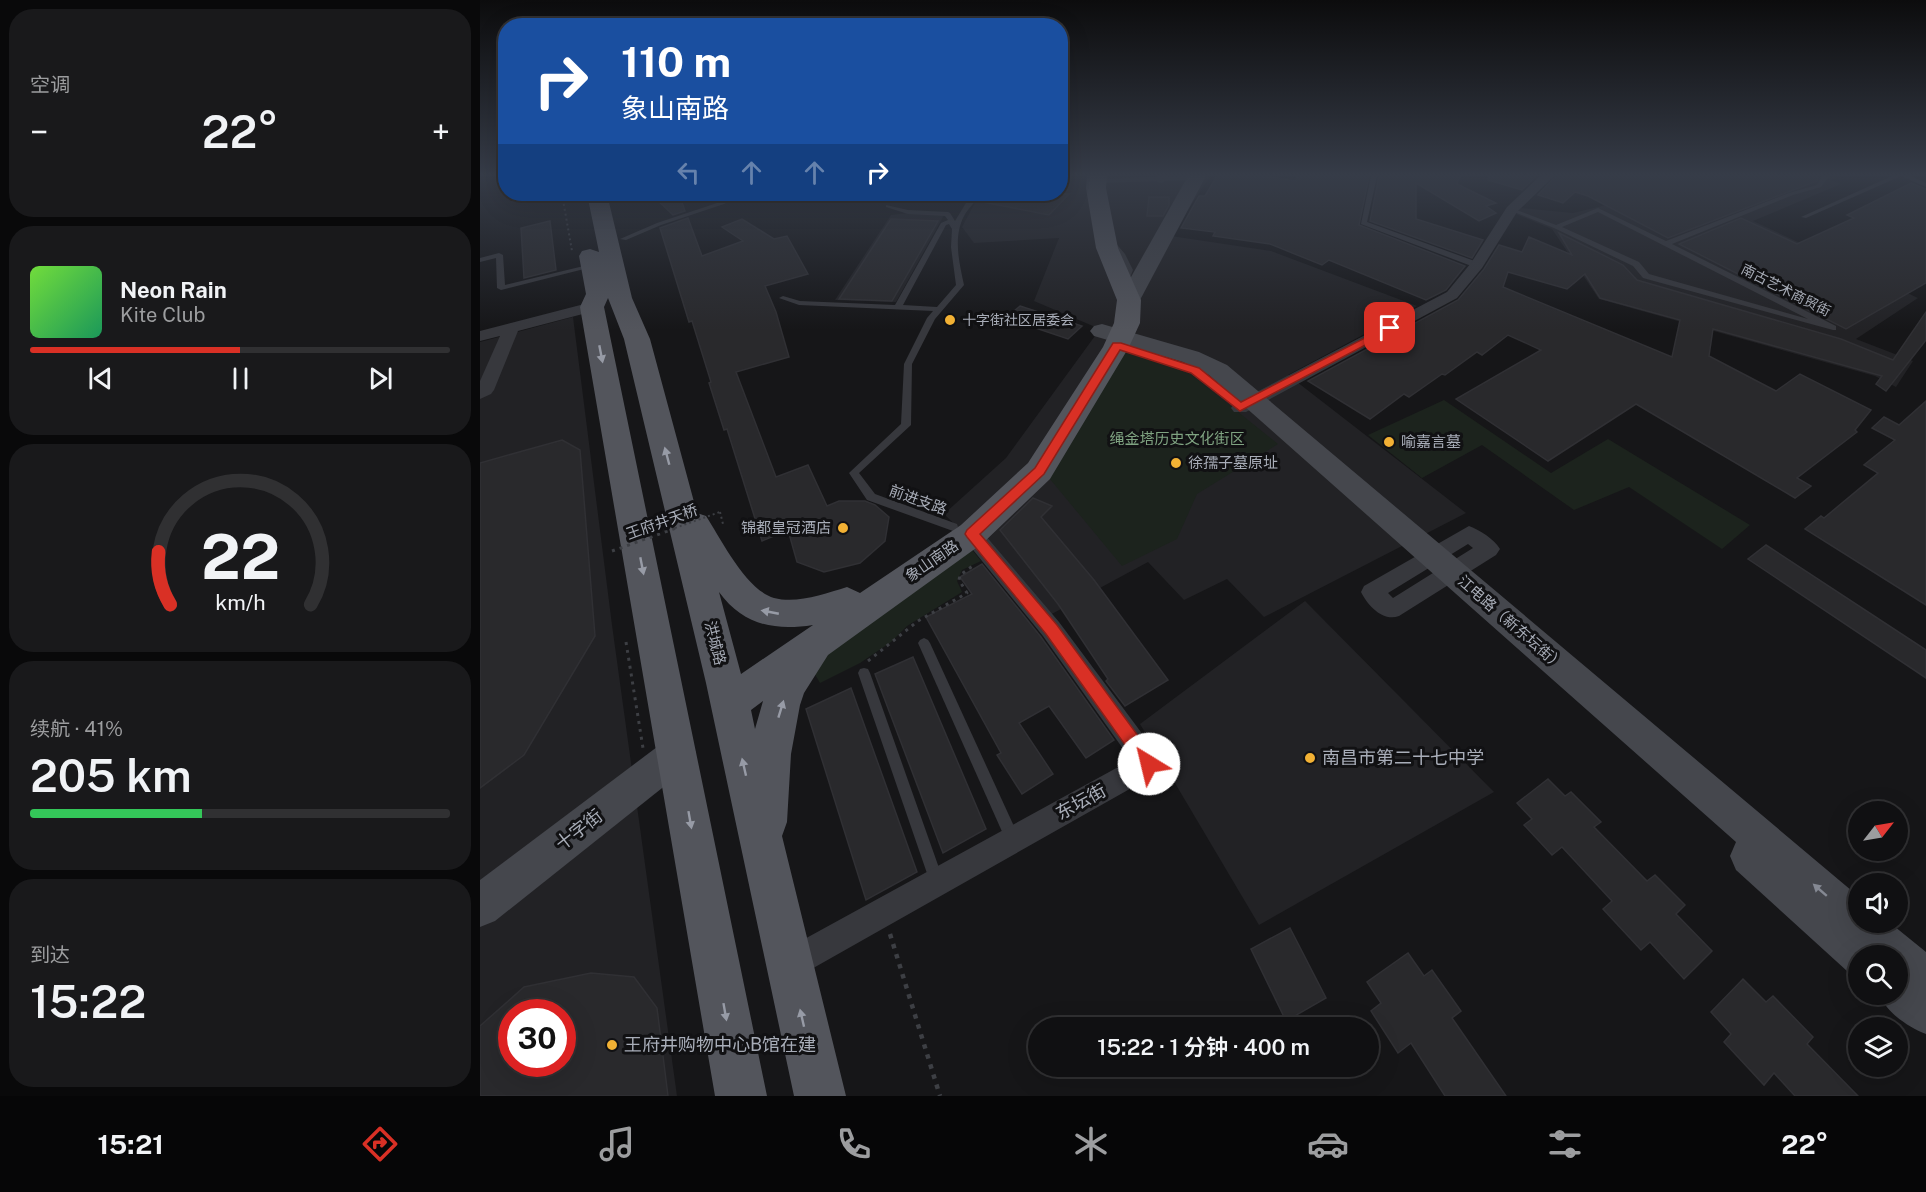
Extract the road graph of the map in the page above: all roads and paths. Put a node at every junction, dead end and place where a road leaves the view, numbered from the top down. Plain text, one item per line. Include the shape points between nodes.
1 (584, 227) edge
2 (604, 227) edge
3 (652, 227) edge
4 (942, 227) edge
5 (953, 227) edge
6 (1092, 227) edge
7 (1103, 227) edge
8 (1166, 227) edge
9 (1374, 227) edge
10 (1501, 227) edge
11 (1556, 227) edge
12 (1632, 227) edge
13 (1708, 227) edge
14 (624, 239) dead end
15 (1666, 244) junction
16 (480, 260) edge
17 (1477, 265) junction
18 (592, 266) junction
19 (1126, 293) junction
20 (783, 297) dead end
21 (592, 307) junction
22 (897, 307) junction
23 (940, 309) junction
24 (511, 328) junction
25 (480, 336) edge
26 (1109, 339) junction
27 (480, 393) edge
28 (1247, 404) junction
29 (676, 491) junction
30 (720, 512) dead end
31 (972, 539) junction
32 (612, 551) dead end
33 (1436, 568) junction
34 (847, 601) junction
35 (625, 634) dead end
36 (818, 642) junction
37 (924, 643) dead end
38 (864, 673) joint
39 (727, 694) junction
40 (665, 749) junction
41 (1013, 840) junction
42 (763, 850) junction
43 (480, 881) edge
44 (937, 882) junction
45 (480, 906) edge
46 (883, 912) junction
47 (1850, 945) edge
48 (1884, 945) edge
49 (790, 964) junction
50 (1908, 965) edge
51 (1926, 981) edge
52 (1908, 996) edge
53 (1926, 1012) edge
54 (815, 1077) edge
55 (741, 1096) edge
56 (836, 1096) edge
57 (940, 1096) edge

1 - 18 main road
29 -> 2 main road, 洪城路 via 637,339 620,298
3 - 14 lane
4 - 22 lane
5 - 23 lane, 前进支路 via 960,285
6 - 26 main road, 象山南路 via 1114,304
7 - 19 main road via 1107,248
8 - 19 street
9 - 17 lane
10 - 17 street
11 - 15 lane, 南古艺术商贸街 via 1636,264 1647,276 1833,328
12 - 15 lane, 南古艺术商贸街
13 - 15 lane
16 - 18 lane via 499,255 501,288
17 - 28 street via 1452,295
18 - 21 main road via 598,294
19 - 26 main road, 象山南路 via 1127,323
20 - 22 lane via 799,303
21 - 24 street
21 -> 40 main road
22 - 23 lane
23 - 31 lane, 前进支路 via 931,318 908,364 906,425 854,473 871,497
24 - 25 street
24 - 27 street via 485,390
26 - 28 street, 江电路（新东坛街） via 1195,371
26 - 31 main road, 象山南路 via 1039,471
28 - 33 street, 江电路（新东坛街） via 1310,465
34 -> 29 main road via 799,615 760,610 724,574
29 - 39 main road, 洪城路
30 - 32 path, 王府井天桥, bridge
31 - 34 main road, 象山南路 via 940,538
31 - 36 main road, 象山南路
31 - 38 path via 959,580 967,593 906,630 860,666
31 - 41 street, 东坛街 via 1051,629 1149,764
33 - 47 street, 江电路（新东坛街）
48 -> 33 street, 江电路（新东坛街）
34 - 39 main road, 象山南路
35 - 40 path
36 - 39 main road, 象山南路
42 -> 36 main road via 778,715 787,688
37 - 41 lane
38 - 44 lane
42 -> 39 main road, 洪城路
40 - 43 street, 十字街
40 - 45 street, 十字街
40 -> 55 main road
41 - 44 street, 东坛街
42 - 49 main road, 洪城路
44 - 46 street, 东坛街
46 - 49 street, 东坛街
46 - 57 path
54 -> 49 main road, 洪城路
50 - 51 street, 江电路（新东坛街）
52 - 53 street
54 - 56 street

